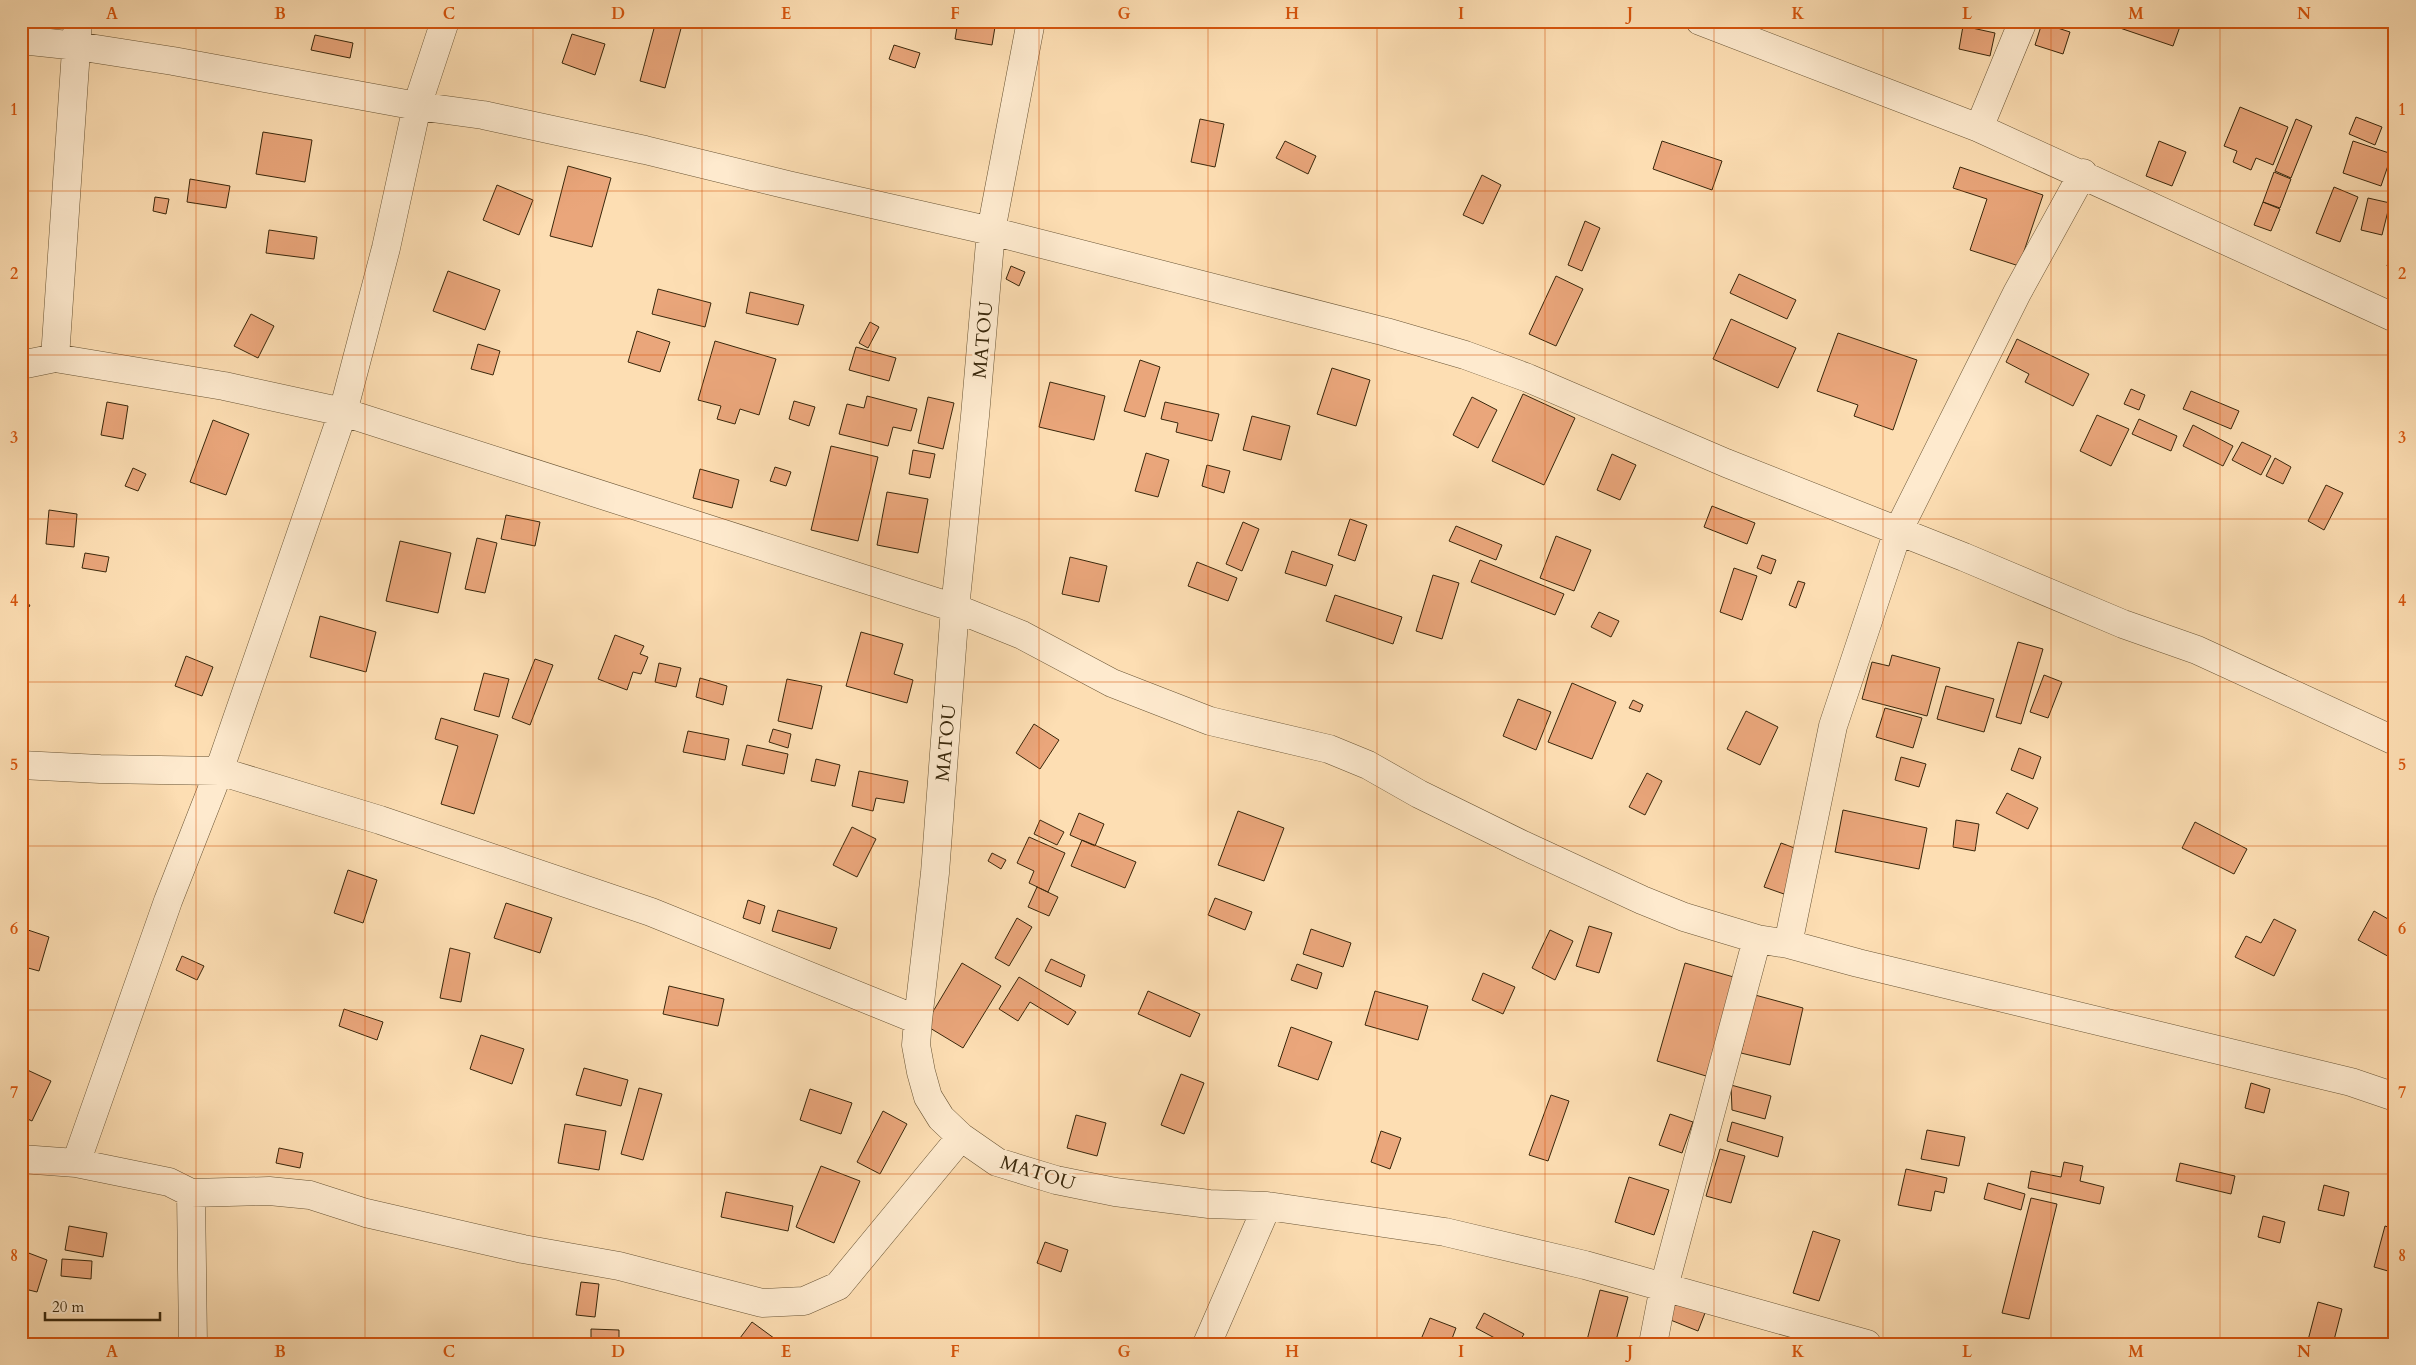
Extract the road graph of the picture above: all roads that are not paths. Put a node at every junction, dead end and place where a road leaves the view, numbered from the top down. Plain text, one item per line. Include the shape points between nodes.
1 (444, 21) edge
2 (1031, 21) edge
3 (1700, 21) edge
4 (2023, 21) edge
5 (77, 34) edge
6 (21, 40) edge
7 (417, 106) junction
8 (1980, 128) junction
9 (2083, 173) junction
10 (991, 231) junction
11 (2395, 318) edge
12 (55, 358) junction
13 (21, 365) edge
14 (343, 412) junction
15 (1898, 531) junction
16 (955, 608) junction
17 (2395, 741) edge
18 (21, 764) edge
19 (219, 771) junction
20 (1758, 939) junction
21 (1788, 944) junction
22 (918, 1020) junction
23 (2395, 1096) edge
24 (961, 1137) junction
25 (21, 1160) edge
26 (76, 1163) junction
27 (192, 1192) junction
28 (1267, 1206) junction
29 (1664, 1287) junction
30 (193, 1344) edge
31 (1207, 1344) edge
32 (1653, 1344) edge
33 (1867, 1344) edge

1 - 7 street
2 - 10 street, MATOU
3 - 8 street
4 - 8 street
5 - 6 street
5 - 7 street
5 - 12 street
7 - 10 street via 482,115 592,138
7 - 14 street via 386,248
8 - 9 street
9 - 11 street
9 - 15 street via 2017,293
10 - 15 street via 1465,355
10 - 16 street, MATOU
12 - 13 street
12 - 14 street via 224,386
14 - 16 street
14 - 19 street
15 - 17 street via 2123,624 2197,650
15 - 21 street via 1833,726
16 - 20 street via 1022,635 1112,683 1210,721 1329,749 1368,765 1418,794 1523,846 1642,900 1684,917
16 - 22 street, MATOU via 936,853
18 - 19 street
19 - 22 street via 380,820 651,912
19 - 26 street via 168,901
20 - 21 street
20 - 29 street
21 - 23 street via 2351,1082
22 - 24 street, MATOU via 916,1046 928,1097 941,1118
24 - 27 street via 838,1286 804,1301 762,1302 619,1266 523,1249 366,1213 310,1195
24 - 28 street, MATOU via 997,1162 1056,1180 1115,1192 1200,1203
25 - 26 street
26 - 27 street via 169,1182
27 - 30 street
28 - 29 street, MATOU via 1445,1232
28 - 31 street
29 - 32 street
29 - 33 street, MATOU

